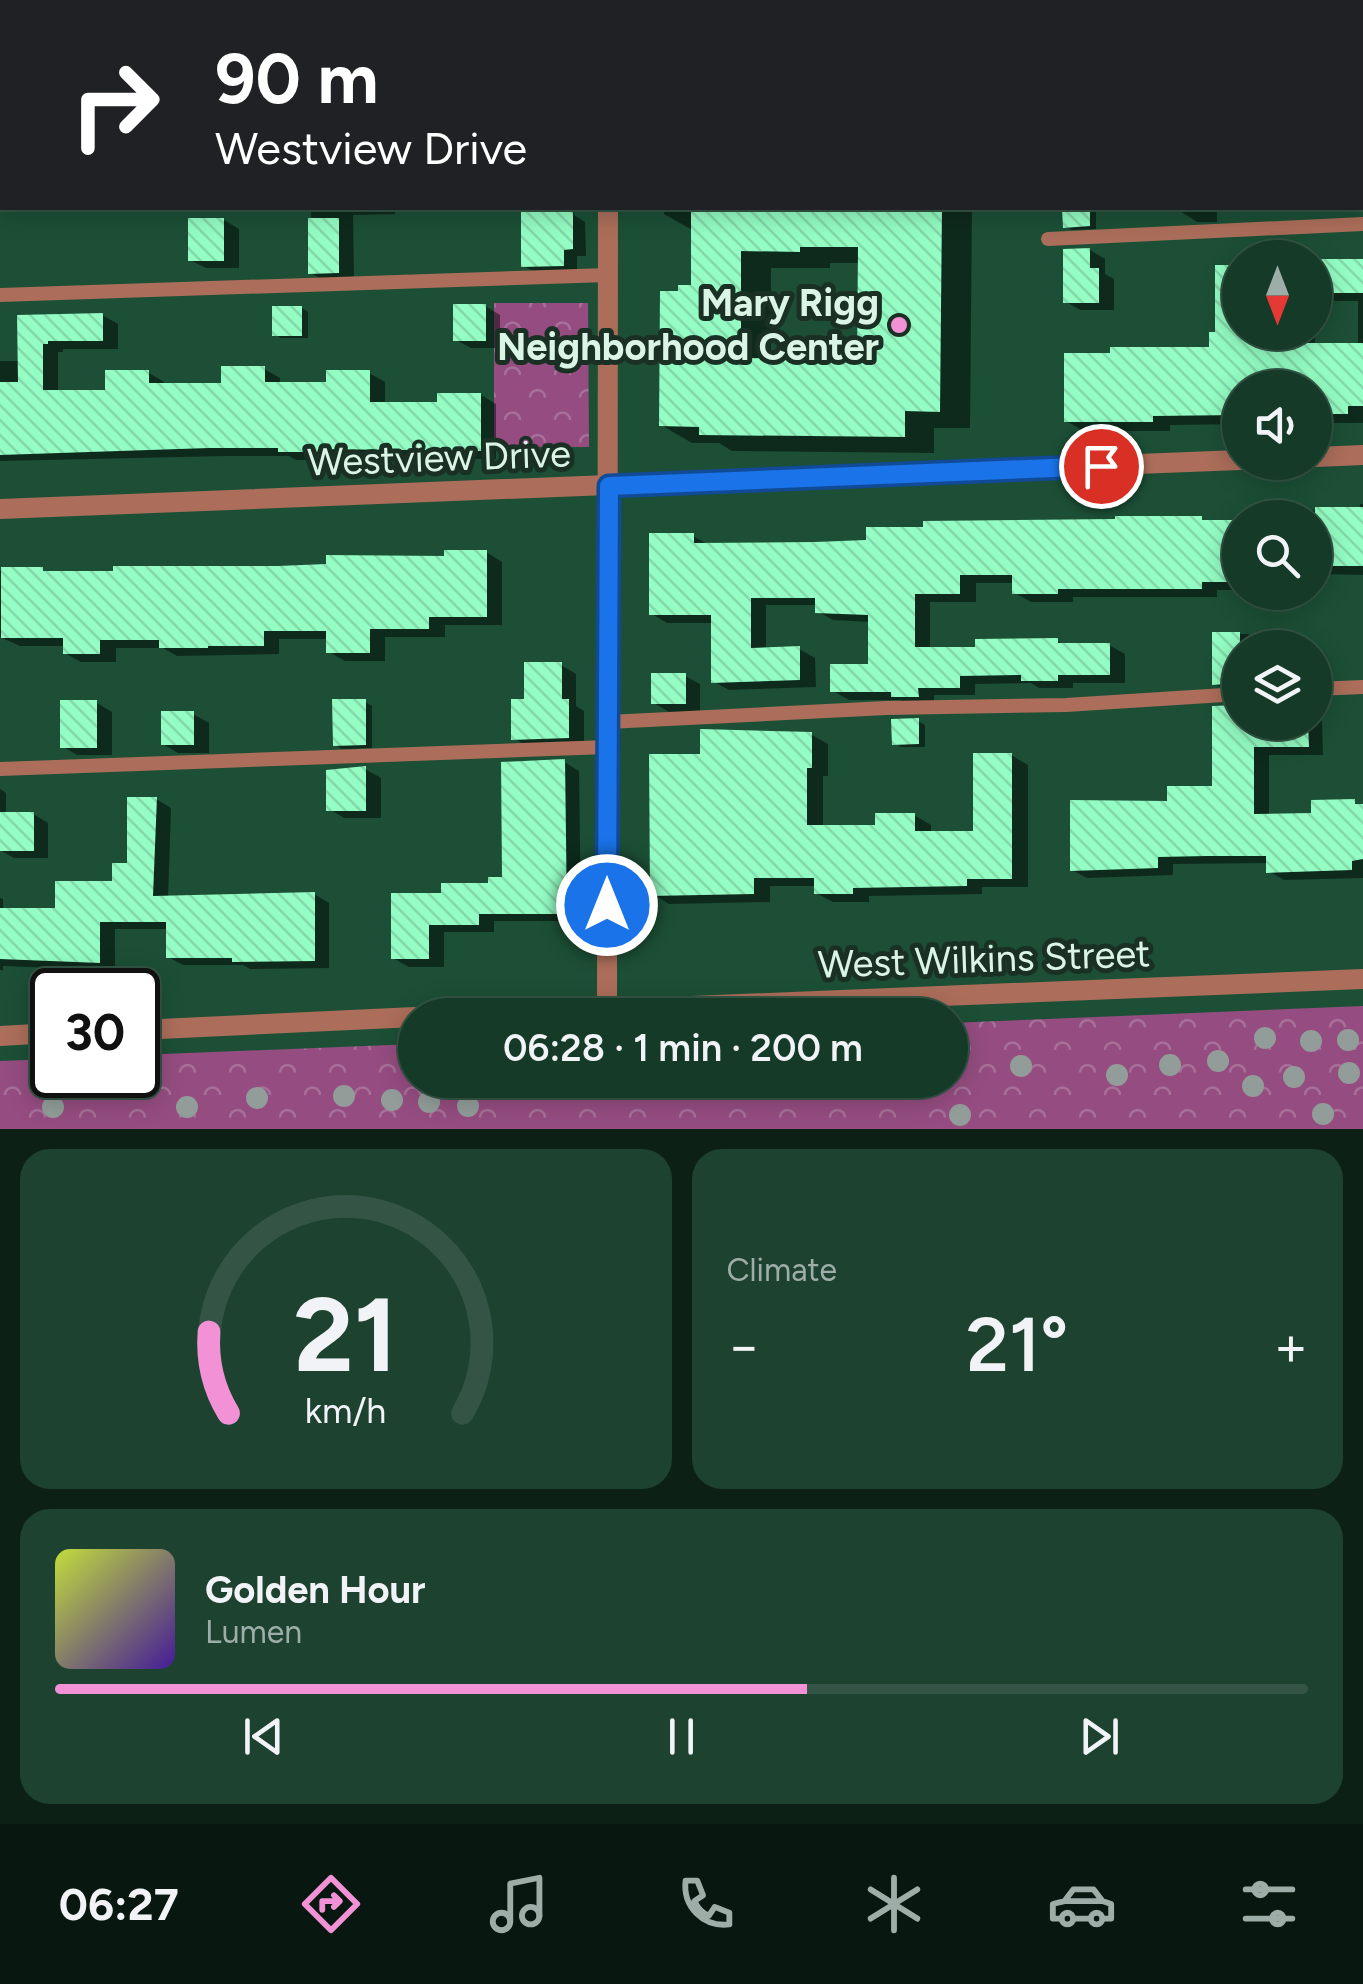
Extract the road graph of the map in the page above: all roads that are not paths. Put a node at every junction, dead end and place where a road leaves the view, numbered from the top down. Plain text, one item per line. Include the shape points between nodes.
1 (608, 210) edge
2 (1363, 224) edge
3 (1048, 239) dead end
4 (608, 275) junction
5 (0, 295) edge
6 (1363, 456) edge
7 (1332, 457) edge
8 (1222, 461) edge
9 (609, 486) junction
10 (0, 510) edge
11 (1363, 687) edge
12 (1332, 688) edge
13 (1222, 695) edge
14 (608, 722) junction
15 (608, 748) junction
16 (0, 770) edge
17 (1363, 979) edge
18 (607, 998) edge
19 (900, 998) edge
20 (398, 1018) edge
21 (160, 1029) edge
22 (30, 1034) edge
23 (0, 1036) edge

1 - 4 street
2 - 3 lane
4 - 5 lane
4 - 9 street
6 - 7 street
8 - 9 street, Westview Drive
9 - 10 street, Westview Drive
9 - 14 street
11 - 12 lane
13 - 14 lane
14 - 15 street
15 - 16 lane
15 - 18 street
17 - 19 street, West Wilkins Street
20 - 21 street
22 - 23 street

